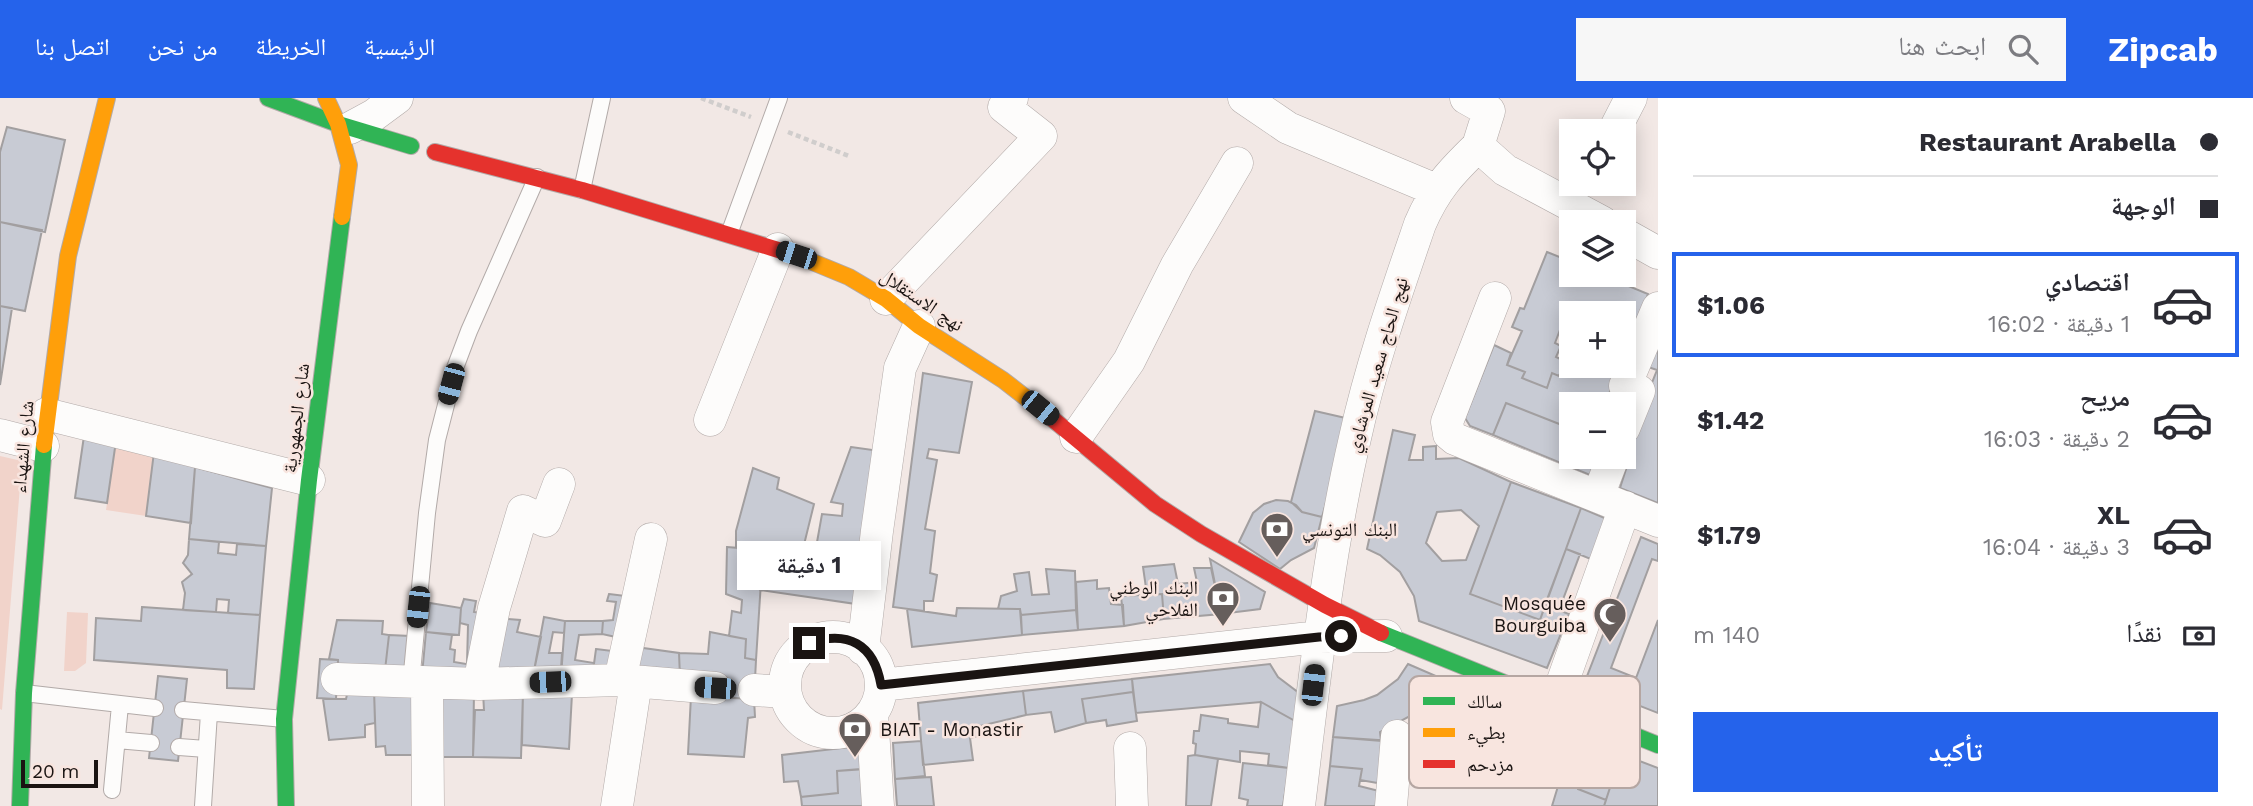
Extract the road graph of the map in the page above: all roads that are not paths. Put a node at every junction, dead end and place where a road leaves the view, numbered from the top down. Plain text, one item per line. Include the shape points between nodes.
1 (107, 98) edge
2 (268, 98) edge
3 (326, 98) edge
4 (397, 98) edge
5 (602, 98) edge
6 (779, 98) edge
7 (1012, 98) edge
8 (1244, 98) edge
9 (1631, 98) edge
10 (1482, 102) edge
11 (1620, 119) edge
12 (344, 126) junction
13 (411, 146) dead end
14 (1478, 146) junction
15 (435, 152) dead end
16 (1237, 163) dead end
17 (537, 177) junction
18 (1559, 188) edge
19 (582, 190) junction
20 (1436, 190) junction
21 (1582, 196) edge
22 (1593, 210) edge
23 (729, 235) junction
24 (1636, 241) edge
25 (778, 249) junction
26 (1658, 253) edge
27 (1495, 298) dead end
28 (886, 299) junction
29 (1658, 308) edge
30 (919, 326) junction
31 (1636, 398) edge
32 (46, 414) junction
33 (710, 420) dead end
34 (0, 435) edge
35 (1076, 437) junction
36 (43, 446) junction
37 (1612, 469) edge
38 (309, 481) junction
39 (559, 484) dead end
40 (1611, 502) junction
41 (1658, 521) edge
42 (651, 539) dead end
43 (1325, 605) junction
44 (1385, 636) junction
45 (1319, 637) junction
46 (863, 649) junction
47 (1486, 676) edge
48 (1563, 676) edge
49 (315, 677) junction
50 (628, 681) junction
51 (419, 683) junction
52 (479, 684) junction
53 (715, 688) dead end
54 (754, 690) dead end
55 (785, 692) junction
56 (24, 694) junction
57 (877, 699) junction
58 (120, 705) junction
59 (155, 708) dead end
60 (183, 710) dead end
61 (209, 713) junction
62 (284, 719) junction
63 (1397, 736) dead end
64 (1640, 738) edge
65 (117, 740) junction
66 (151, 743) dead end
67 (10, 745) edge
68 (1658, 745) edge
69 (179, 747) dead end
70 (1130, 748) dead end
71 (206, 749) junction
72 (112, 790) dead end
73 (20, 806) edge
74 (203, 806) edge
75 (286, 806) edge
76 (428, 806) edge
77 (617, 806) edge
78 (878, 806) edge
79 (1132, 806) edge
80 (1299, 806) edge
81 (1391, 806) edge

1 - 32 main road, شارع الشهداء via 68,256
2 - 12 main road
3 - 12 main road, شارع الجمهورية
4 - 12 street via 374,115
5 - 19 lane
6 - 23 lane
7 - 28 street via 1004,107 1041,136
8 - 20 street via 1288,128
9 - 11 street
10 - 14 street
12 - 13 main road
12 - 38 main road, شارع الجمهورية via 349,164
14 - 18 street via 1505,170
14 - 20 street, نهج الحاج سعيد المرشاوي
15 - 17 main road, نهج الاستقلال
16 - 35 street via 1177,265 1129,361
17 - 19 main road, نهج الاستقلال
17 - 51 lane via 469,331 437,440 427,513
19 - 23 main road, نهج الاستقلال
20 - 43 street, نهج الحاج سعيد المرشاوي via 1420,224 1369,378
21 - 22 street
23 - 25 main road, نهج الاستقلال
24 - 26 street
25 - 28 main road, نهج الاستقلال via 849,277
25 - 33 street
27 - 40 street via 1447,422 1449,434
28 - 30 main road, نهج الاستقلال
29 - 31 street via 1625,386 1639,391
30 - 35 main road, نهج الاستقلال via 1003,380
30 - 46 street via 900,368
32 - 36 main road, شارع الشهداء
32 - 38 street
34 - 36 street
35 - 43 main road, نهج الاستقلال via 1155,504
36 - 56 main road, شارع الشهداء
37 - 40 street
38 - 49 main road, شارع الجمهورية
39 - 52 street via 545,521 523,511
40 - 41 street
40 - 48 street
42 - 50 street
43 - 44 main road, نهج الاستقلال
43 - 45 street, نهج الحاج سعيد المرشاوي
44 - 45 street
44 - 47 main road, نهج الاستقلال
45 - 57 street
45 - 80 street, نهج الحاج سعيد المرشاوي
46 - 55 street via 842,638 809,643 787,667
46 - 57 street via 878,668
49 - 51 street
49 - 62 main road, شارع الجمهورية
50 - 52 street
50 - 53 street
50 - 77 street
51 - 52 street
51 - 76 street
54 - 55 street
55 - 57 street via 803,724 833,734 862,725
56 - 58 lane
56 - 67 main road, شارع الشهداء
57 - 78 street
58 - 59 lane
58 - 65 lane
60 - 61 lane
61 - 62 lane
61 - 71 lane
62 - 75 main road, شارع الجمهورية
63 - 81 street
64 - 68 main road, نهج الاستقلال
65 - 66 lane
65 - 72 lane
67 - 73 main road, شارع الشهداء
69 - 71 lane
70 - 79 street
71 - 74 lane

